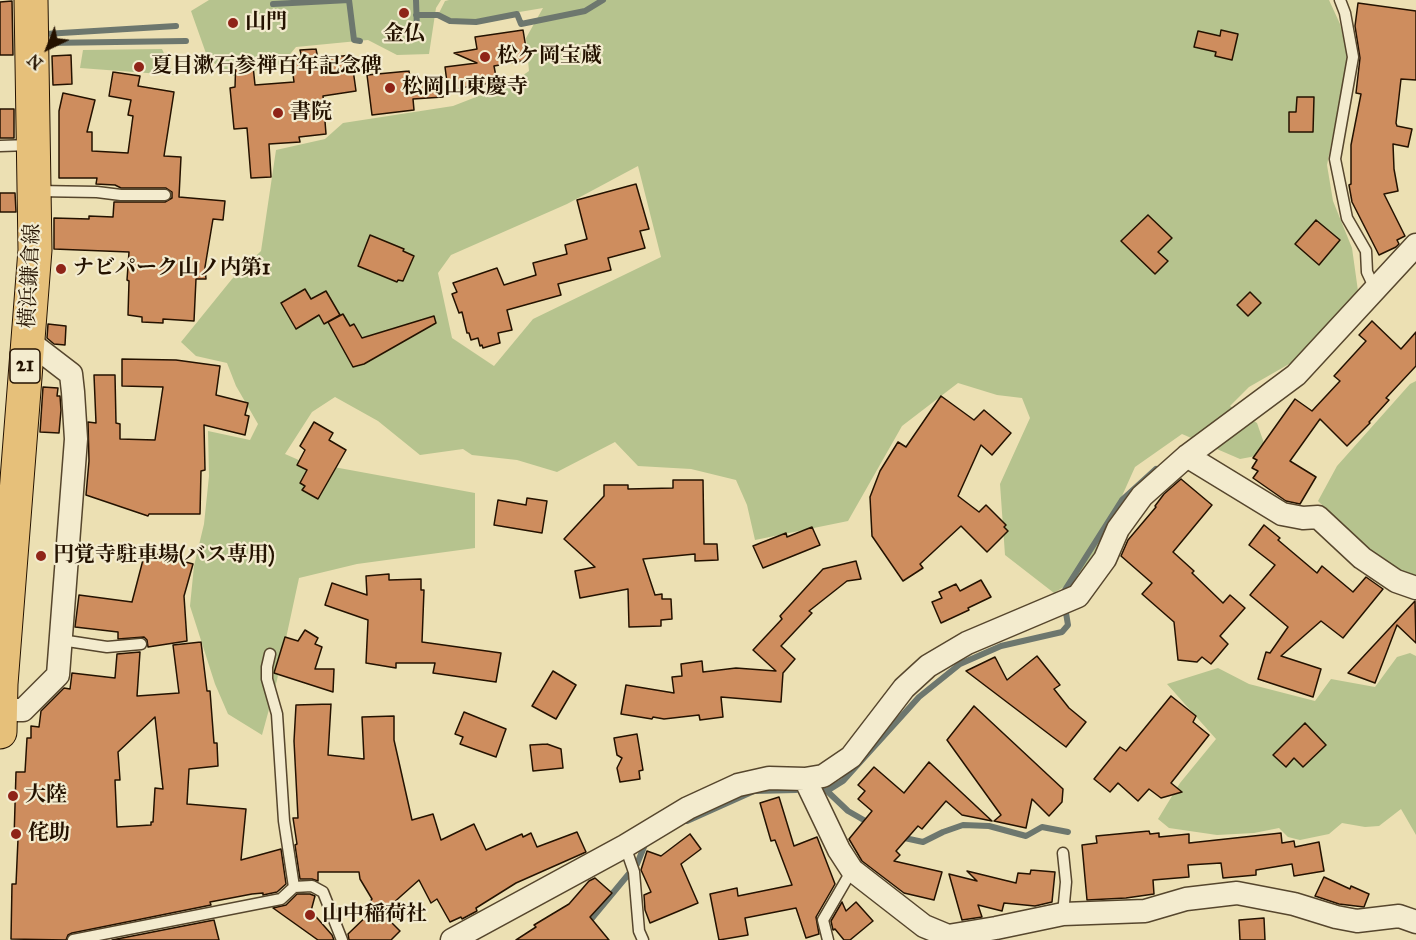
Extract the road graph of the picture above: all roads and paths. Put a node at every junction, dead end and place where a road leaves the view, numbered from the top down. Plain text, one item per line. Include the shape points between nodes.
1 (31, 0) edge
2 (1340, 0) edge
3 (34, 145) junction
4 (0, 146) edge
5 (34, 190) junction
6 (165, 195) dead end
7 (1416, 245) edge
8 (1375, 289) junction
9 (28, 341) junction
10 (1187, 456) junction
11 (1416, 588) edge
12 (61, 640) junction
13 (141, 644) dead end
14 (270, 654) dead end
15 (0, 710) edge
16 (0, 732) edge
17 (805, 779) junction
18 (625, 846) junction
19 (1063, 853) dead end
20 (852, 870) junction
21 (294, 887) junction
22 (1063, 914) junction
23 (1416, 922) edge
24 (922, 933) edge
25 (73, 940) edge
26 (342, 940) edge
27 (452, 940) edge
28 (643, 940) edge
29 (828, 940) edge

1 - 3 main road, 横浜鎌倉線 / 21
2 - 8 lane via 1353,57 1335,159 1347,218 1366,251 1367,272
3 - 4 lane
3 - 5 main road, 横浜鎌倉線 / 21
5 - 6 lane
5 - 9 main road, 横浜鎌倉線 / 21 via 35,250
7 - 8 street
8 - 10 street via 1296,375
9 - 12 street via 71,374 74,392 76,439
9 - 15 main road, 横浜鎌倉線 / 21 via 15,426
10 - 11 street via 1282,514 1318,517 1362,558 1396,581
10 - 17 street via 1142,495 1078,596 943,656 904,688 851,757 823,776
12 - 13 lane via 107,647
12 - 15 street via 58,675 23,710
14 - 21 lane via 267,679 277,714 284,821
15 - 16 main road, 横浜鎌倉線 / 21
17 - 18 street via 769,778 738,785 688,808
17 - 20 street
18 - 27 street
18 - 28 lane via 634,872
19 - 22 lane
20 - 24 street
20 - 29 lane via 823,920
21 - 25 lane via 281,899
21 - 26 lane via 312,886 323,892
22 - 23 street via 1145,910 1185,898 1237,893 1357,921 1399,916
22 - 24 street via 948,936

